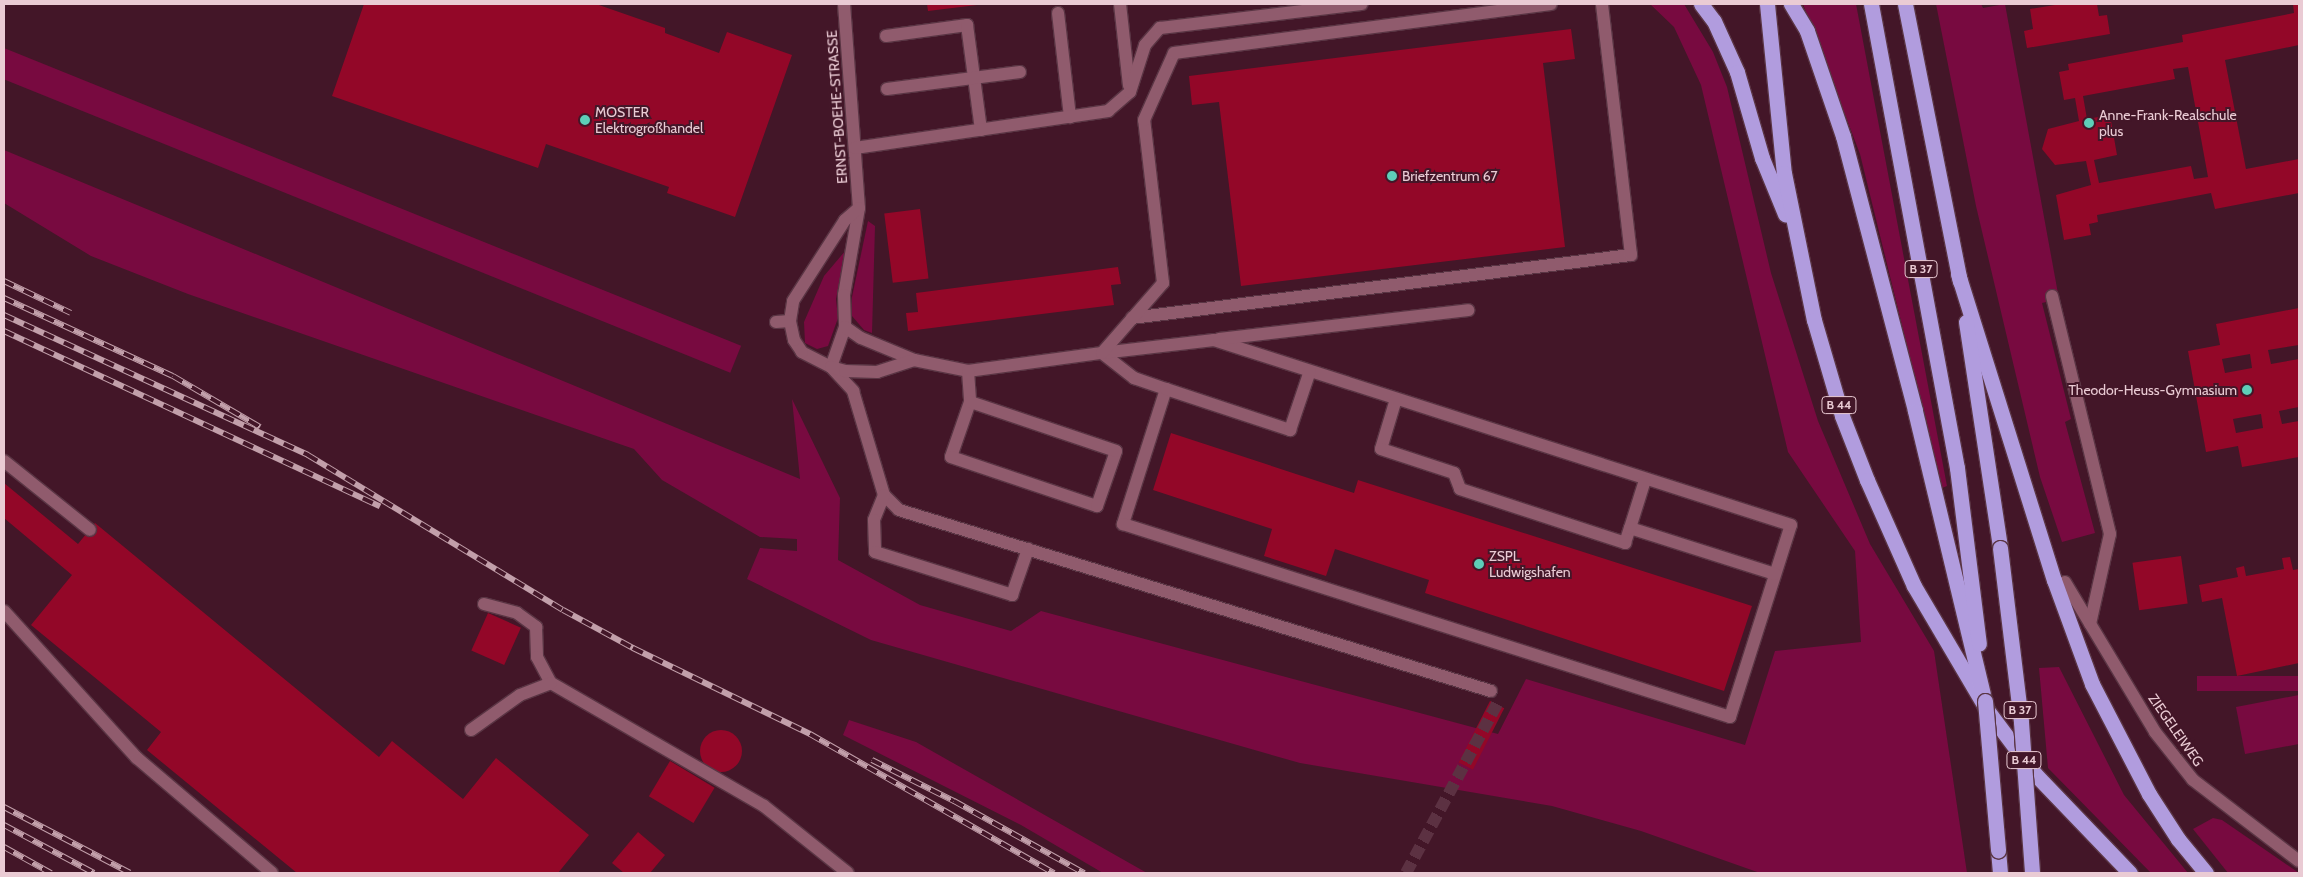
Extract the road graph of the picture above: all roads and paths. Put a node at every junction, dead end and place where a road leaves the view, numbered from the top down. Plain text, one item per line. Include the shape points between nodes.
1 (844, 4) edge
2 (1120, 4) edge
3 (1362, 4) edge
4 (1551, 4) edge
5 (1602, 4) edge
6 (1701, 4) edge
7 (1767, 4) edge
8 (1790, 4) edge
9 (1871, 4) edge
10 (1905, 4) edge
11 (1295, 8) edge
12 (1058, 13) dead end
13 (886, 36) dead end
14 (1020, 72) dead end
15 (975, 78) junction
16 (888, 89) dead end
17 (1130, 92) junction
18 (1070, 117) junction
19 (981, 130) junction
20 (855, 148) junction
21 (859, 208) junction
22 (1799, 248) junction
23 (1958, 274) junction
24 (2052, 296) dead end
25 (1468, 310) dead end
26 (1132, 318) junction
27 (790, 321) junction
28 (776, 322) dead end
29 (845, 327) junction
30 (1214, 340) junction
31 (1102, 353) junction
32 (914, 360) junction
33 (831, 367) junction
34 (968, 370) junction
35 (1310, 371) junction
36 (1166, 389) junction
37 (1396, 399) junction
38 (970, 402) junction
39 (4, 462) edge
40 (1645, 480) junction
41 (884, 495) junction
42 (1630, 528) junction
43 (90, 530) dead end
44 (1028, 549) junction
45 (1775, 574) junction
46 (2065, 582) dead end
47 (484, 604) dead end
48 (4, 611) edge
49 (2090, 624) junction
50 (551, 683) junction
51 (1491, 691) dead end
52 (1984, 701) junction
53 (471, 730) dead end
54 (2299, 861) edge
55 (272, 873) edge
56 (848, 873) edge
57 (2000, 873) edge
58 (2032, 873) edge
59 (2130, 873) edge
60 (2206, 873) edge

1 - 20 street, ERNST-BOEHE-STRASSE
2 - 17 street
3 - 11 street
4 - 26 street via 1174,53 1144,120 1162,283
5 - 26 street via 1630,255
6 - 22 highway via 1714,21 1737,72 1762,158
7 - 22 highway, B 44 via 1784,173
8 - 52 highway via 1807,31 1843,136
9 - 52 highway, B 37 via 1943,385 1966,535
10 - 23 highway, B 37
11 - 17 street via 1160,28 1145,45
12 - 18 street
13 - 15 street via 967,25
14 - 15 street
15 - 16 street
15 - 19 street
17 - 18 street via 1108,111
18 - 19 street
19 - 20 street
20 - 21 street, ERNST-BOEHE-STRASSE
21 - 27 street via 845,220 793,301
21 - 29 street, ERNST-BOEHE-STRASSE via 844,295
22 - 59 highway, B 44 via 1814,320 1842,416 1914,586 1987,710 2011,743 2035,774
23 - 58 highway, B 37, bridge via 2000,548 2021,722
23 - 60 highway via 2092,684 2130,760 2178,839
24 - 49 street via 2110,534
25 - 30 street
26 - 31 street
27 - 28 street
27 - 33 street via 794,340 802,352
29 - 32 street via 861,338
29 - 33 street, ERNST-BOEHE-STRASSE
30 - 31 street
30 - 35 street
31 - 34 street
31 - 36 street via 1134,378
32 - 33 street via 876,372
32 - 34 street
33 - 41 street via 853,391
34 - 38 street
35 - 36 street via 1290,430
35 - 37 street
36 - 45 street via 1123,524 1730,717
37 - 40 street
37 - 42 street via 1381,449 1454,473 1460,490 1625,543
38 - 38 street via 1116,452 1097,506 951,457
39 - 43 street
40 - 42 street
40 - 45 street via 1791,525
41 - 44 street via 899,510
41 - 44 street via 874,520 875,552 1012,595
42 - 45 street
44 - 51 street
46 - 49 street, ZIEGELEIWEG
47 - 50 street via 517,613 536,627 537,657
48 - 55 street via 137,758
49 - 54 street, ZIEGELEIWEG via 2155,732 2193,780
50 - 53 street via 520,695
50 - 56 street via 764,806
52 - 57 highway, B 37, bridge

